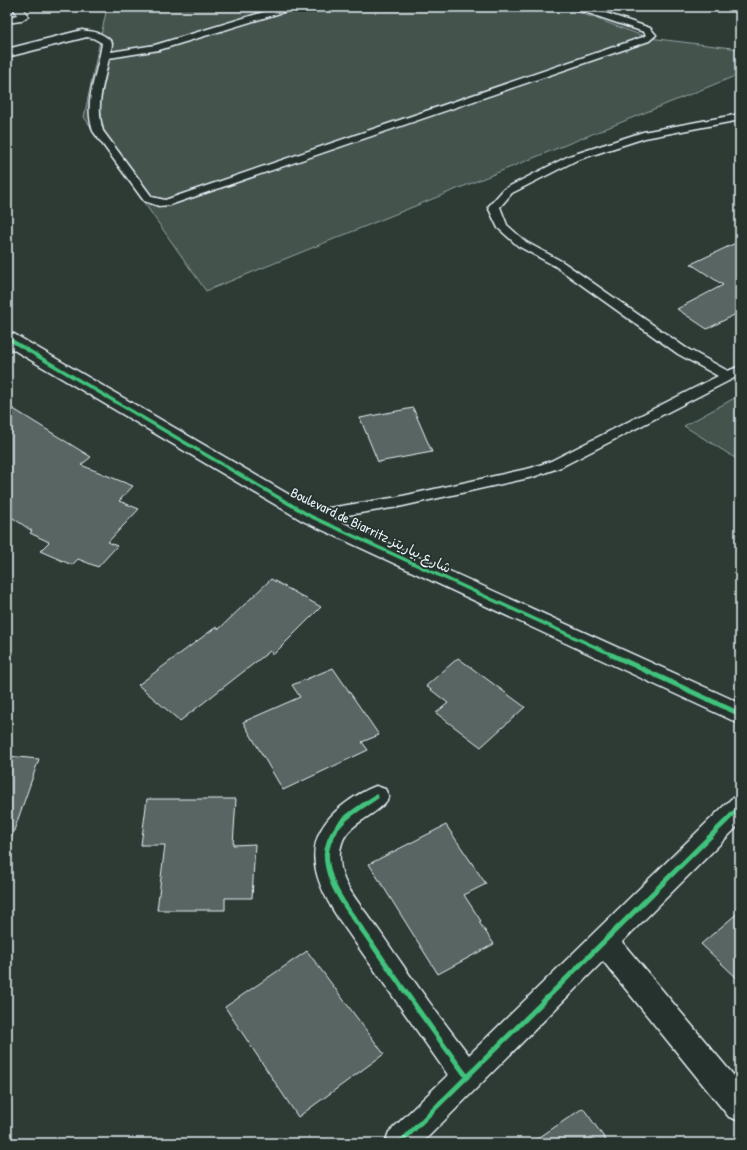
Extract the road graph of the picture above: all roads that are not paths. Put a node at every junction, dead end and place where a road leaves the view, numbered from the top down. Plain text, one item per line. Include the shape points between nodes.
1 (17, 7) edge
2 (290, 7) edge
3 (579, 7) edge
4 (7, 20) edge
5 (82, 34) joint
6 (7, 53) edge
7 (105, 56) junction
8 (740, 117) edge
9 (7, 338) edge
10 (734, 373) edge
11 (310, 516) junction
12 (740, 714) edge
13 (376, 797) dead end
14 (740, 807) edge
15 (604, 942) junction
16 (467, 1077) junction
17 (740, 1106) edge
18 (402, 1142) edge

1 - 4 lane via 23,16
2 - 7 lane via 156,48
3 - 7 lane via 647,30 651,34 646,39 166,203 148,199 95,124 93,110
5 - 6 street
5 - 7 lane via 104,39 107,43
8 - 10 lane via 643,135 573,158 508,191 494,207 502,226 522,244 559,264 682,351
9 - 11 street, Boulevard de Biarritz شارع بياريتز
10 - 11 lane via 556,464 533,472 398,502
11 - 12 street, Boulevard de Biarritz شارع بياريتز
13 - 16 street via 335,830 327,848 326,860 331,879 414,1007
14 - 15 street
15 - 16 street
15 - 17 street
16 - 18 street

